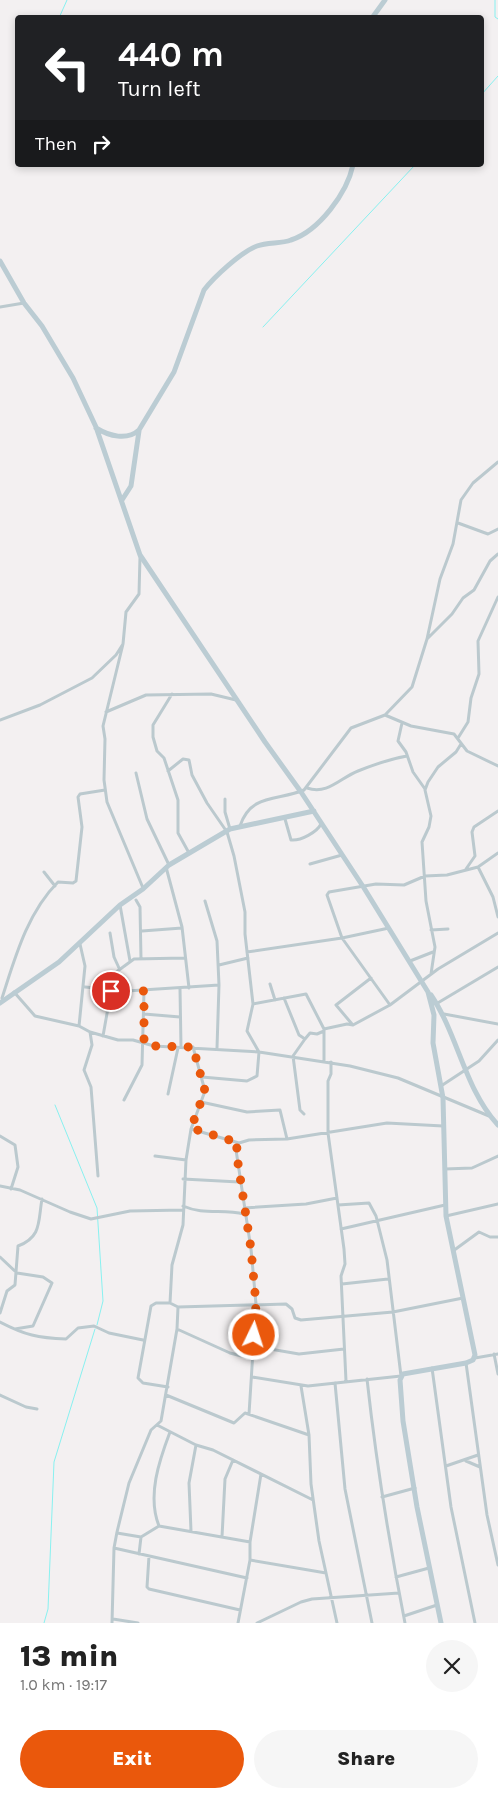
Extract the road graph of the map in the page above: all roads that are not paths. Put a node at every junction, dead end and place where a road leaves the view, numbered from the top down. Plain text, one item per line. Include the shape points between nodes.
1 (385, 0) edge
2 (374, 15) edge
3 (353, 167) edge
4 (0, 261) edge
5 (24, 303) junction
6 (0, 307) edge
7 (96, 427) junction
8 (139, 430) junction
9 (498, 462) edge
10 (122, 500) junction
11 (458, 523) junction
12 (498, 529) edge
13 (498, 554) edge
14 (140, 555) junction
15 (498, 597) edge
16 (427, 639) junction
17 (123, 644) junction
18 (172, 694) junction
19 (239, 701) junction
20 (106, 712) junction
21 (385, 715) junction
22 (0, 720) edge
23 (402, 723) junction
24 (458, 738) junction
25 (461, 744) junction
26 (407, 756) junction
27 (498, 766) edge
28 (168, 771) junction
29 (136, 773) dead end
30 (105, 790) junction
31 (304, 790) junction
32 (425, 790) junction
33 (225, 799) dead end
34 (314, 811) junction
35 (498, 811) edge
36 (285, 819) junction
37 (322, 823) junction
38 (240, 826) junction
39 (228, 831) junction
40 (189, 852) junction
41 (498, 853) edge
42 (342, 855) junction
43 (310, 864) dead end
44 (167, 866) junction
45 (478, 867) junction
46 (466, 870) junction
47 (44, 872) dead end
48 (425, 876) junction
49 (55, 886) junction
50 (364, 888) junction
51 (143, 889) junction
52 (136, 900) dead end
53 (205, 901) dead end
54 (120, 905) junction
55 (498, 917) edge
56 (182, 928) junction
57 (389, 928) junction
58 (448, 929) dead end
59 (431, 930) junction
60 (110, 932) dead end
61 (142, 932) junction
62 (498, 933) edge
63 (342, 938) junction
64 (80, 944) junction
65 (247, 952) junction
66 (433, 952) junction
67 (185, 958) junction
68 (248, 958) junction
69 (141, 959) junction
70 (130, 961) junction
71 (409, 961) junction
72 (219, 965) junction
73 (498, 967) edge
74 (119, 968) junction
75 (431, 974) junction
76 (372, 978) junction
77 (423, 981) junction
78 (270, 984) dead end
79 (219, 985) junction
80 (85, 987) junction
81 (190, 988) junction
82 (93, 989) junction
83 (181, 990) junction
84 (111, 991) junction
85 (144, 991) junction
86 (14, 992) junction
87 (428, 992) junction
88 (284, 998) junction
89 (2, 999) edge
90 (275, 1000) junction
91 (253, 1004) junction
92 (436, 1004) junction
93 (390, 1005) junction
94 (144, 1014) junction
95 (444, 1014) junction
96 (180, 1017) junction
97 (498, 1024) edge
98 (353, 1025) junction
99 (80, 1026) junction
100 (324, 1030) junction
101 (90, 1032) junction
102 (104, 1036) junction
103 (305, 1039) junction
104 (498, 1040) edge
105 (144, 1043) junction
106 (193, 1047) junction
107 (180, 1048) junction
108 (217, 1048) junction
109 (259, 1052) junction
110 (293, 1056) junction
111 (324, 1061) junction
112 (331, 1062) junction
113 (466, 1068) junction
114 (202, 1077) junction
115 (441, 1086) junction
116 (168, 1094) dead end
117 (442, 1098) junction
118 (124, 1100) dead end
119 (202, 1102) junction
120 (304, 1114) dead end
121 (490, 1116) junction
122 (498, 1125) edge
123 (444, 1126) junction
124 (191, 1128) junction
125 (328, 1133) junction
126 (0, 1136) edge
127 (286, 1139) junction
128 (239, 1143) junction
129 (155, 1156) dead end
130 (498, 1156) edge
131 (186, 1160) junction
132 (445, 1169) junction
133 (98, 1176) dead end
134 (183, 1179) junction
135 (239, 1182) junction
136 (0, 1186) edge
137 (11, 1189) junction
138 (337, 1198) junction
139 (42, 1199) junction
140 (498, 1204) edge
141 (338, 1205) junction
142 (446, 1205) junction
143 (183, 1208) junction
144 (244, 1208) junction
145 (244, 1214) junction
146 (446, 1216) junction
147 (377, 1222) junction
148 (342, 1229) junction
149 (498, 1237) edge
150 (452, 1251) junction
151 (0, 1257) edge
152 (16, 1273) junction
153 (388, 1279) junction
154 (342, 1284) junction
155 (464, 1298) junction
156 (170, 1303) junction
157 (256, 1304) junction
158 (178, 1307) junction
159 (393, 1312) junction
160 (0, 1313) edge
161 (344, 1316) junction
162 (0, 1322) edge
163 (14, 1329) junction
164 (177, 1329) junction
165 (144, 1340) junction
166 (253, 1346) junction
167 (344, 1349) junction
168 (496, 1354) edge
169 (475, 1358) junction
170 (254, 1359) junction
171 (466, 1363) junction
172 (432, 1367) junction
173 (498, 1374) edge
174 (401, 1376) junction
175 (252, 1377) junction
176 (367, 1378) junction
177 (346, 1381) junction
178 (335, 1382) junction
179 (300, 1386) junction
180 (168, 1387) junction
181 (0, 1395) edge
182 (166, 1396) junction
183 (37, 1409) dead end
184 (249, 1414) junction
185 (156, 1425) junction
186 (170, 1432) junction
187 (309, 1436) junction
188 (196, 1445) junction
189 (478, 1455) junction
190 (233, 1460) junction
191 (465, 1461) junction
192 (446, 1466) junction
193 (480, 1467) junction
194 (261, 1474) junction
195 (415, 1488) junction
196 (382, 1497) junction
197 (314, 1501) junction
198 (159, 1526) junction
199 (191, 1531) junction
200 (116, 1532) junction
201 (141, 1537) junction
202 (222, 1537) junction
203 (250, 1542) junction
204 (114, 1548) junction
205 (139, 1554) junction
206 (149, 1556) junction
207 (250, 1560) junction
208 (498, 1565) edge
209 (429, 1568) junction
210 (326, 1573) junction
211 (396, 1576) junction
212 (247, 1578) junction
213 (399, 1593) junction
214 (366, 1596) junction
215 (332, 1597) junction
216 (438, 1605) junction
217 (240, 1610) junction
218 (404, 1616) junction
219 (112, 1621) edge
220 (138, 1623) edge
221 (238, 1623) edge
222 (257, 1623) edge
223 (337, 1623) edge
224 (372, 1623) edge
225 (405, 1623) edge
226 (441, 1623) edge
227 (475, 1623) edge

1 - 2 street
3 - 8 street via 342,194 308,231 290,241 249,250 210,282 204,290 174,372
4 - 5 street
5 - 6 street
5 - 7 street via 74,378
7 - 8 street via 105,433 121,436 135,434
7 - 10 street
8 - 10 street via 131,486
9 - 11 street via 462,496
10 - 14 street
11 - 12 street via 488,534
11 - 16 street via 440,579
13 - 16 street via 474,590 462,598 452,614
14 - 17 street via 139,594 126,613
14 - 19 street
15 - 24 street via 478,641 479,674 468,722
16 - 21 street via 412,687
17 - 20 street
17 - 22 street via 92,678 40,705
18 - 19 street via 211,694
18 - 20 street via 142,696
18 - 28 street via 153,725 156,746
19 - 31 street
20 - 30 street via 102,730
21 - 23 street
21 - 31 street via 351,728
23 - 24 street via 448,732
23 - 26 street via 398,741
24 - 25 street
25 - 27 street via 477,758
25 - 32 street via 438,767
26 - 31 street via 357,772 330,787
26 - 32 street
28 - 39 street via 184,759 189,760 192,775 207,804
28 - 40 street via 178,800 178,833
29 - 44 street via 147,819
30 - 49 street via 79,795 82,827 76,881 58,882
30 - 51 street
31 - 34 street
31 - 38 street via 274,796 249,808
32 - 48 street via 431,821 422,842
33 - 39 street
34 - 36 street
34 - 37 street
35 - 46 street via 474,827 475,856
36 - 37 street via 289,837 296,840 316,830
36 - 38 street
37 - 42 street
38 - 39 street
39 - 40 street
39 - 65 street via 245,912
40 - 44 street
41 - 45 street
42 - 43 street
42 - 50 street
44 - 51 street
44 - 56 street
45 - 46 street
45 - 55 street via 493,897
46 - 48 street
47 - 49 street
48 - 50 street via 404,885 376,884
48 - 59 street
49 - 89 street via 20,940
50 - 57 street
50 - 63 street via 329,892 327,895
51 - 54 street
52 - 61 street
53 - 72 street via 217,941
54 - 64 street
54 - 70 street
56 - 61 street
56 - 67 street
57 - 63 street
57 - 71 street
58 - 59 street
59 - 66 street via 435,946
60 - 74 street
61 - 69 street
62 - 75 street
63 - 65 street
63 - 76 street
64 - 80 street via 85,961
64 - 86 street
65 - 68 street
66 - 71 street
66 - 75 street
67 - 69 street
67 - 81 street
68 - 72 street
68 - 91 street
69 - 70 street
70 - 74 street
71 - 77 street
72 - 79 street
73 - 92 street
74 - 82 street
75 - 77 street
76 - 93 street
76 - 98 street via 336,1005
77 - 87 street
77 - 93 street
78 - 90 street
79 - 81 street
79 - 108 street
80 - 82 street
80 - 99 street
81 - 83 street
82 - 84 street
83 - 85 street
83 - 96 street
84 - 85 street
84 - 102 street
85 - 94 street
86 - 89 street
86 - 99 street via 34,1016
87 - 92 street
87 - 115 street via 434,1015 434,1054
88 - 90 street
88 - 100 street via 306,994
88 - 103 street via 299,1035
90 - 91 street
91 - 109 street via 247,1031
92 - 95 street
93 - 98 street
94 - 96 street
94 - 105 street
95 - 97 street
95 - 113 street
96 - 107 street
98 - 100 street
99 - 101 street
100 - 103 street via 310,1033
100 - 111 street
101 - 102 street
101 - 133 street via 92,1045 84,1070 91,1088
102 - 105 street
103 - 110 street
104 - 113 street via 478,1061
105 - 107 street
105 - 118 street via 138,1075
106 - 107 street
106 - 108 street
106 - 114 street
107 - 116 street
108 - 109 street
109 - 110 street
109 - 114 street via 254,1079
110 - 111 street
110 - 120 street via 300,1110
111 - 112 street
112 - 117 street via 398,1078
112 - 125 street
113 - 115 street
113 - 121 street
114 - 119 street via 205,1091
115 - 117 street
117 - 121 street
117 - 123 street
119 - 124 street
119 - 127 street via 247,1112 280,1110
121 - 122 street
123 - 125 street via 388,1123
123 - 132 street
124 - 128 street
124 - 131 street
125 - 127 street
125 - 138 street
126 - 137 street via 15,1145 18,1167
127 - 128 street
128 - 135 street via 236,1150
129 - 131 street
130 - 132 street via 472,1168
131 - 134 street
132 - 142 street
134 - 135 street
134 - 143 street
135 - 144 street
136 - 137 street
137 - 139 street
138 - 141 street
138 - 144 street via 306,1204
139 - 143 street via 91,1219 130,1211
139 - 152 street via 36,1233 30,1242 18,1246
140 - 146 street
141 - 147 street via 369,1203
141 - 148 street
142 - 146 street
142 - 147 street via 382,1218
143 - 145 street via 198,1212
143 - 156 street via 182,1231 172,1265
144 - 145 street
145 - 157 street
146 - 150 street
147 - 148 street
147 - 153 street via 387,1260
148 - 154 street via 345,1264
149 - 150 street via 479,1232
150 - 155 street
151 - 152 street
152 - 160 street via 15,1285 7,1291
152 - 163 street via 43,1277 52,1283 33,1326
153 - 154 street
153 - 159 street
154 - 161 street
155 - 159 street
155 - 169 street
156 - 158 street
156 - 165 street via 151,1306
157 - 158 street
157 - 161 street via 286,1304 297,1320
157 - 166 street
158 - 164 street
159 - 161 street
159 - 174 street
161 - 167 street
162 - 163 street
163 - 165 street via 45,1340 66,1339 78,1328 94,1326 109,1333
164 - 170 street via 230,1353
164 - 180 street
165 - 180 street via 139,1381
166 - 167 street via 299,1354
166 - 170 street
167 - 177 street
168 - 169 street
168 - 173 street
169 - 171 street
170 - 175 street
171 - 172 street
171 - 189 street
172 - 174 street
172 - 192 street
174 - 176 street
174 - 195 street via 403,1421
175 - 179 street
175 - 184 street
176 - 177 street
176 - 196 street
177 - 178 street
178 - 179 street
178 - 214 street via 346,1489
179 - 187 street
180 - 182 street
181 - 183 street
182 - 184 street via 234,1423 243,1414
182 - 185 street
184 - 187 street
185 - 186 street
185 - 200 street via 129,1483
186 - 188 street
186 - 198 street via 161,1456 153,1502
187 - 197 street
188 - 190 street
188 - 199 street via 189,1483
189 - 191 street
189 - 193 street
190 - 194 street
190 - 202 street via 225,1479
191 - 192 street
191 - 193 street
192 - 227 street
193 - 208 street
194 - 197 street
194 - 203 street
195 - 196 street
195 - 209 street
196 - 211 street
197 - 210 street
198 - 199 street
198 - 201 street
199 - 202 street
200 - 201 street
200 - 204 street
201 - 205 street
202 - 203 street
203 - 207 street
204 - 205 street
204 - 219 street
205 - 206 street
206 - 212 street
206 - 217 street via 149,1589
207 - 210 street
207 - 212 street
209 - 211 street
209 - 216 street
210 - 215 street
211 - 213 street
212 - 217 street
213 - 214 street
213 - 218 street
214 - 215 street
214 - 224 street
215 - 222 street via 301,1602
215 - 223 street
216 - 218 street
216 - 226 street
217 - 221 street
218 - 225 street
219 - 220 street

